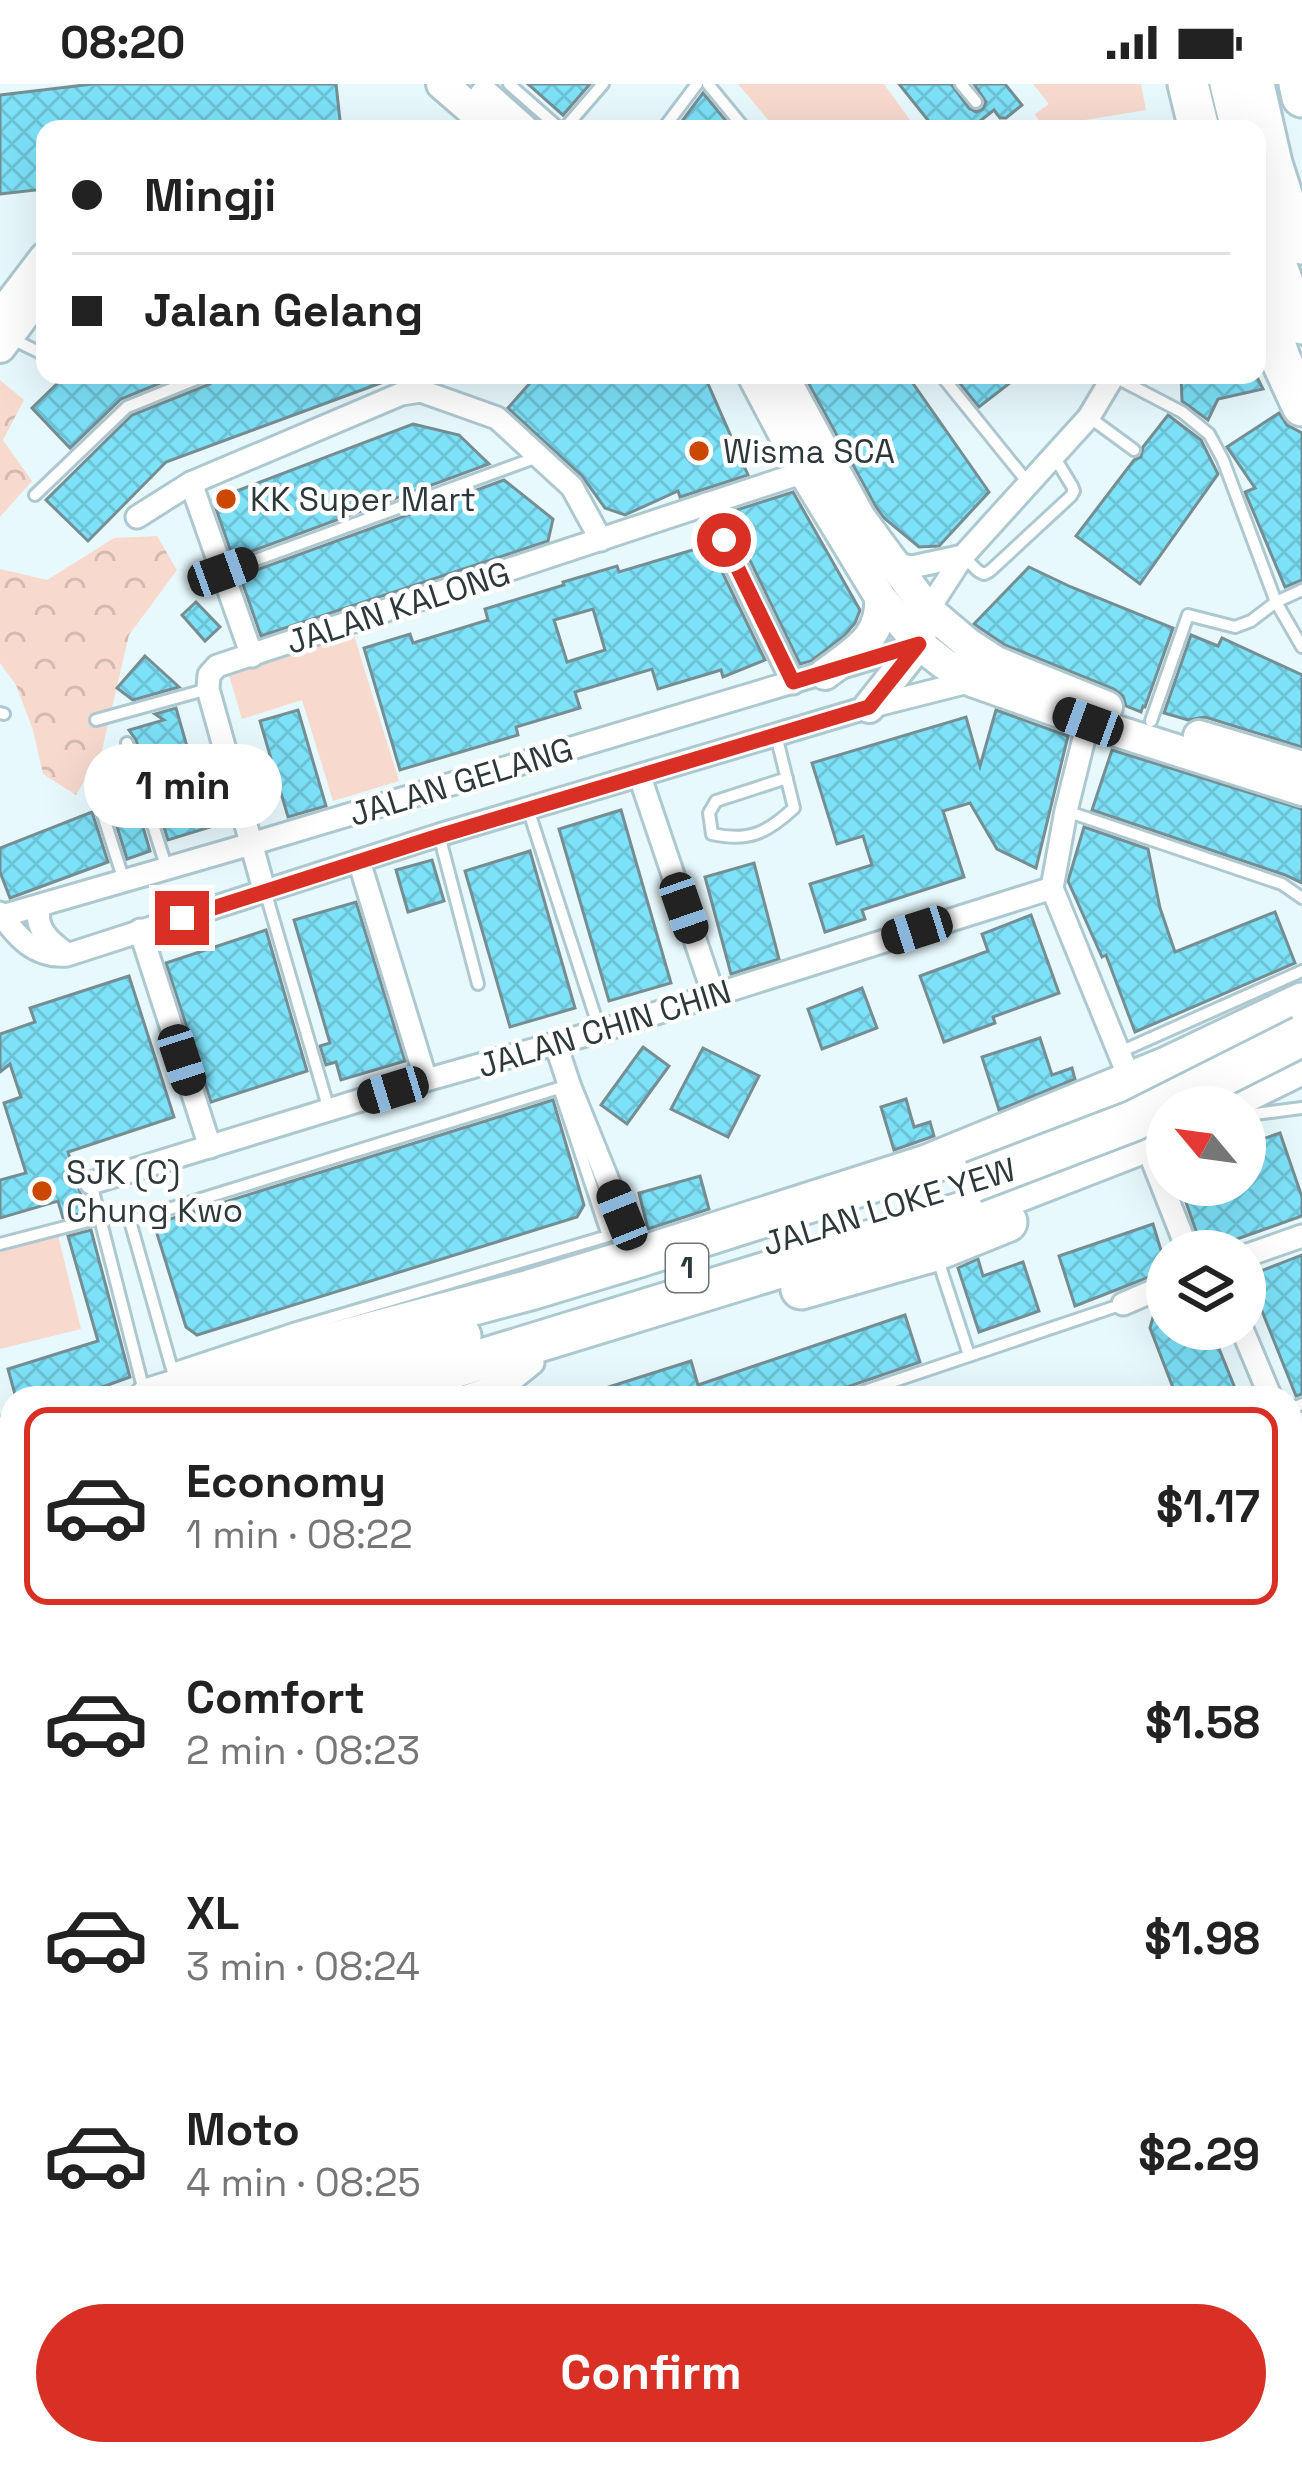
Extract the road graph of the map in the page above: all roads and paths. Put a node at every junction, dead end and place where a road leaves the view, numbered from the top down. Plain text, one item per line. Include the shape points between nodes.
1 (442, 84) edge
2 (472, 84) edge
3 (509, 84) edge
4 (603, 84) edge
5 (697, 84) edge
6 (708, 84) edge
7 (961, 84) edge
8 (1188, 84) edge
9 (1227, 84) edge
10 (1256, 84) edge
11 (1298, 84) edge
12 (1302, 97) edge
13 (976, 102) dead end
14 (484, 120) edge
15 (512, 120) edge
16 (551, 120) edge
17 (570, 120) edge
18 (671, 120) edge
19 (738, 120) edge
20 (1197, 120) edge
21 (1236, 120) edge
22 (1265, 120) edge
23 (1266, 126) edge
24 (1266, 228) edge
25 (1302, 247) edge
26 (36, 274) edge
27 (36, 301) edge
28 (1266, 314) edge
29 (1302, 327) edge
30 (2, 333) edge
31 (36, 353) edge
32 (184, 384) edge
33 (416, 384) edge
34 (420, 384) edge
35 (758, 384) edge
36 (787, 384) edge
37 (948, 384) edge
38 (1109, 384) edge
39 (1131, 384) edge
40 (1302, 406) edge
41 (1089, 418) junction
42 (1134, 450) dead end
43 (541, 456) junction
44 (1055, 458) junction
45 (804, 472) junction
46 (191, 483) junction
47 (1028, 484) junction
48 (35, 495) dead end
49 (706, 504) junction
50 (137, 517) dead end
51 (601, 540) junction
52 (963, 556) junction
53 (891, 563) junction
54 (223, 572) junction
55 (1302, 590) edge
56 (880, 597) junction
57 (1276, 602) junction
58 (928, 610) junction
59 (919, 644) junction
60 (1302, 647) edge
61 (253, 656) junction
62 (1011, 668) junction
63 (825, 674) junction
64 (972, 680) junction
65 (793, 682) junction
66 (208, 689) junction
67 (869, 707) junction
68 (96, 720) dead end
69 (1151, 721) junction
70 (1088, 722) junction
71 (776, 735) junction
72 (127, 743) dead end
73 (1302, 767) edge
74 (640, 776) junction
75 (787, 778) junction
76 (1302, 790) edge
77 (98, 802) dead end
78 (528, 809) junction
79 (1066, 811) junction
80 (439, 836) junction
81 (251, 844) junction
82 (359, 861) junction
83 (166, 869) junction
84 (124, 881) junction
85 (1052, 888) junction
86 (265, 893) junction
87 (1302, 898) edge
88 (40, 905) junction
89 (1, 914) edge
90 (140, 930) junction
91 (67, 955) junction
92 (1302, 971) edge
93 (478, 984) dead end
94 (714, 996) junction
95 (1302, 1003) edge
96 (1260, 1022) junction
97 (600, 1031) junction
98 (1302, 1039) edge
99 (556, 1045) junction
100 (1125, 1067) junction
101 (426, 1080) junction
102 (1301, 1090) edge
103 (1266, 1097) edge
104 (1266, 1108) edge
105 (329, 1110) junction
106 (210, 1148) junction
107 (1146, 1148) edge
108 (1146, 1156) edge
109 (92, 1183) joint
110 (976, 1194) junction
111 (100, 1218) junction
112 (1302, 1236) edge
113 (0, 1244) edge
114 (1266, 1249) edge
115 (935, 1251) junction
116 (640, 1257) junction
117 (1146, 1294) edge
118 (1123, 1304) joint
119 (405, 1324) junction
120 (306, 1337) junction
121 (1252, 1350) edge
122 (969, 1355) junction
123 (452, 1385) edge
124 (145, 1386) edge
125 (179, 1386) edge
126 (278, 1386) edge
127 (879, 1386) edge
128 (1266, 1386) edge

1 - 14 street
2 - 15 street
3 - 16 lane
4 - 17 lane
5 - 18 lane
6 - 19 lane
7 - 13 lane
8 - 20 highway
9 - 21 main road
10 - 22 main road
11 - 12 highway
23 - 25 main road
24 - 29 main road
26 - 30 street
27 - 30 street
28 - 40 highway
30 - 31 lane
32 - 48 lane via 127,407
33 - 46 street
34 - 43 street via 497,418
35 - 45 street
36 - 53 street
37 - 47 lane
38 - 41 street
39 - 57 lane via 1209,434
41 - 42 lane
41 - 44 street
43 - 51 street via 572,487
43 - 54 lane
44 - 47 street
44 - 52 lane via 1071,496 990,571 978,572
45 - 49 street, JALAN KALONG
45 - 56 street
46 - 50 street
46 - 54 street
47 - 52 street
49 - 51 street, JALAN KALONG
49 - 65 street
51 - 61 street, JALAN KALONG
52 - 53 street via 912,567
52 - 58 street
53 - 58 street
53 - 59 street via 921,618
54 - 61 street
55 - 57 lane
56 - 59 street
56 - 63 street via 871,637
57 - 60 lane
57 - 69 lane via 1235,626 1188,615
58 - 62 street
59 - 62 street
59 - 63 street, JALAN GELANG
59 - 64 street
59 - 67 street
61 - 66 street, JALAN KALONG via 217,666
62 - 69 street
63 - 65 street, JALAN GELANG
64 - 67 street, JALAN GELANG
64 - 70 street
65 - 81 street, JALAN GELANG
66 - 68 lane
66 - 81 street
67 - 71 street, JALAN GELANG
69 - 73 street
70 - 76 street
70 - 79 street
71 - 74 street, JALAN GELANG
71 - 75 lane
72 - 83 lane
74 - 78 street, JALAN GELANG
74 - 94 street
75 - 75 lane via 794,808 773,828 748,837 712,834 716,801
77 - 84 lane
78 - 80 street, JALAN GELANG
78 - 97 lane
79 - 85 street
79 - 87 lane via 1282,884
80 - 82 street, JALAN GELANG
80 - 93 lane
81 - 83 street, JALAN GELANG
81 - 86 street
82 - 86 street, JALAN GELANG
82 - 101 street
83 - 84 street, JALAN GELANG
84 - 88 street, JALAN GELANG
85 - 94 street, JALAN CHIN CHIN
85 - 100 street
86 - 90 street, JALAN GELANG
86 - 105 lane
88 - 89 street, JALAN GELANG
88 - 91 street via 43,932
89 - 91 street, JALAN GELANG via 35,950
90 - 91 street, JALAN GELANG
90 - 106 street
92 - 100 lane
94 - 97 street, JALAN CHIN CHIN
95 - 96 highway
96 - 98 highway
96 - 100 highway
97 - 99 street, JALAN CHIN CHIN
98 - 110 highway, JALAN LOKE YEW / 1, bridge
99 - 101 street, JALAN CHIN CHIN
99 - 116 street
100 - 116 highway via 927,1166
101 - 105 street, JALAN CHIN CHIN
102 - 103 highway
102 - 104 highway
105 - 106 street, JALAN CHIN CHIN
106 - 109 street, JALAN CHIN CHIN
107 - 110 highway, JALAN LOKE YEW / 1
108 - 115 highway
109 - 111 lane, JALAN CHIN CHIN
110 - 119 highway, JALAN LOKE YEW / 1
110 - 123 highway, JALAN LOKE YEW / 1
111 - 113 lane
111 - 124 lane, JALAN CHIN CHIN
112 - 114 street
115 - 122 lane
115 - 123 highway
116 - 119 highway via 457,1320
117 - 118 street
118 - 122 lane
119 - 120 highway
119 - 120 lane via 608,1237 559,1088 130,1221 172,1369
119 - 126 highway, JALAN LOKE YEW / 1
120 - 125 highway
121 - 128 street
122 - 127 lane

